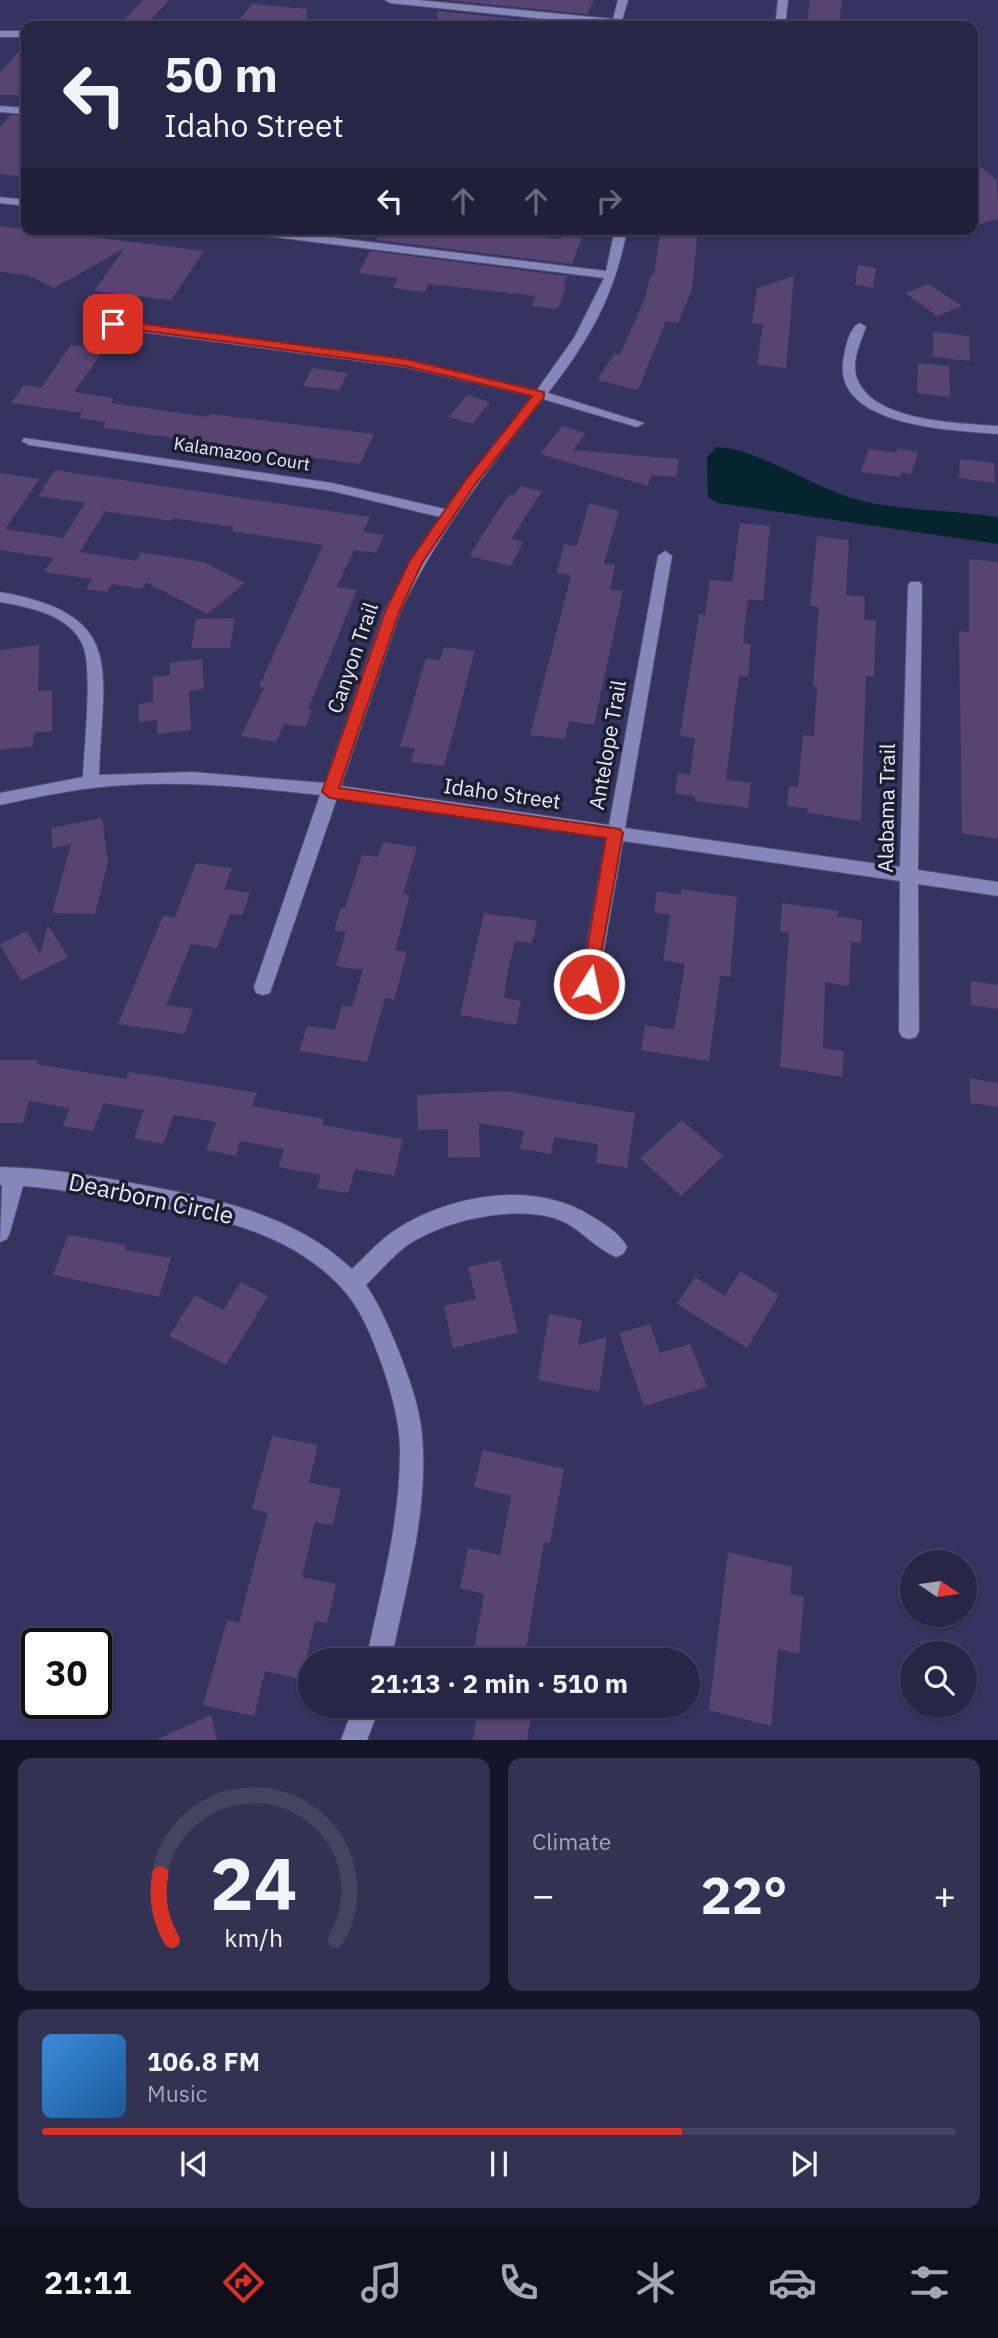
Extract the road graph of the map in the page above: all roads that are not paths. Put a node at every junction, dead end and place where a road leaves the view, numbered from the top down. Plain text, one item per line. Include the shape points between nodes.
1 (390, 0) edge
2 (623, 0) edge
3 (783, 0) edge
4 (588, 21) edge
5 (617, 21) edge
6 (781, 21) edge
7 (0, 34) edge
8 (21, 34) edge
9 (0, 109) edge
10 (21, 111) edge
11 (0, 200) edge
12 (21, 202) edge
13 (283, 235) edge
14 (620, 235) edge
15 (612, 275) junction
16 (113, 324) dead end
17 (860, 327) dead end
18 (539, 394) junction
19 (637, 423) dead end
20 (998, 430) edge
21 (29, 441) dead end
22 (448, 514) junction
23 (665, 556) dead end
24 (915, 586) dead end
25 (0, 597) edge
26 (91, 780) junction
27 (330, 792) junction
28 (0, 799) edge
29 (615, 833) junction
30 (909, 875) junction
31 (998, 889) edge
32 (589, 984) dead end
33 (263, 987) dead end
34 (909, 1031) dead end
35 (7, 1176) edge
36 (0, 1231) edge
37 (616, 1247) dead end
38 (352, 1284) junction
39 (381, 1648) edge
40 (362, 1718) edge
41 (354, 1740) edge

1 - 4 street
2 - 5 street
3 - 6 street
7 - 8 street
9 - 10 street
11 - 12 street
13 - 15 street
14 - 15 street, Canyon Trail
15 - 18 street, Canyon Trail via 590,326
16 - 18 street via 405,363
17 - 20 street via 849,357 849,376 866,402 918,421
18 - 19 street
18 - 22 street, Canyon Trail
21 - 22 street, Kalamazoo Court via 332,487
22 - 27 street, Canyon Trail via 416,562 392,612
23 - 29 street, Antelope Trail
24 - 30 street, Alabama Trail
25 - 26 street via 57,612 77,626 92,648
26 - 27 street, Idaho Street via 207,777
26 - 28 street, Idaho Street
27 - 29 street, Idaho Street
27 - 33 street, Canyon Trail
29 - 30 street, Idaho Street
29 - 32 street, Antelope Trail
30 - 31 street, Idaho Street
30 - 34 street, Alabama Trail
35 - 36 street
35 - 38 street, Dearborn Circle via 113,1188 220,1209 277,1228 306,1245
37 - 38 street via 558,1210 526,1206 476,1210 428,1223 398,1239
38 - 39 street, Dearborn Circle via 375,1320 398,1378 411,1444 409,1503
40 - 41 street

